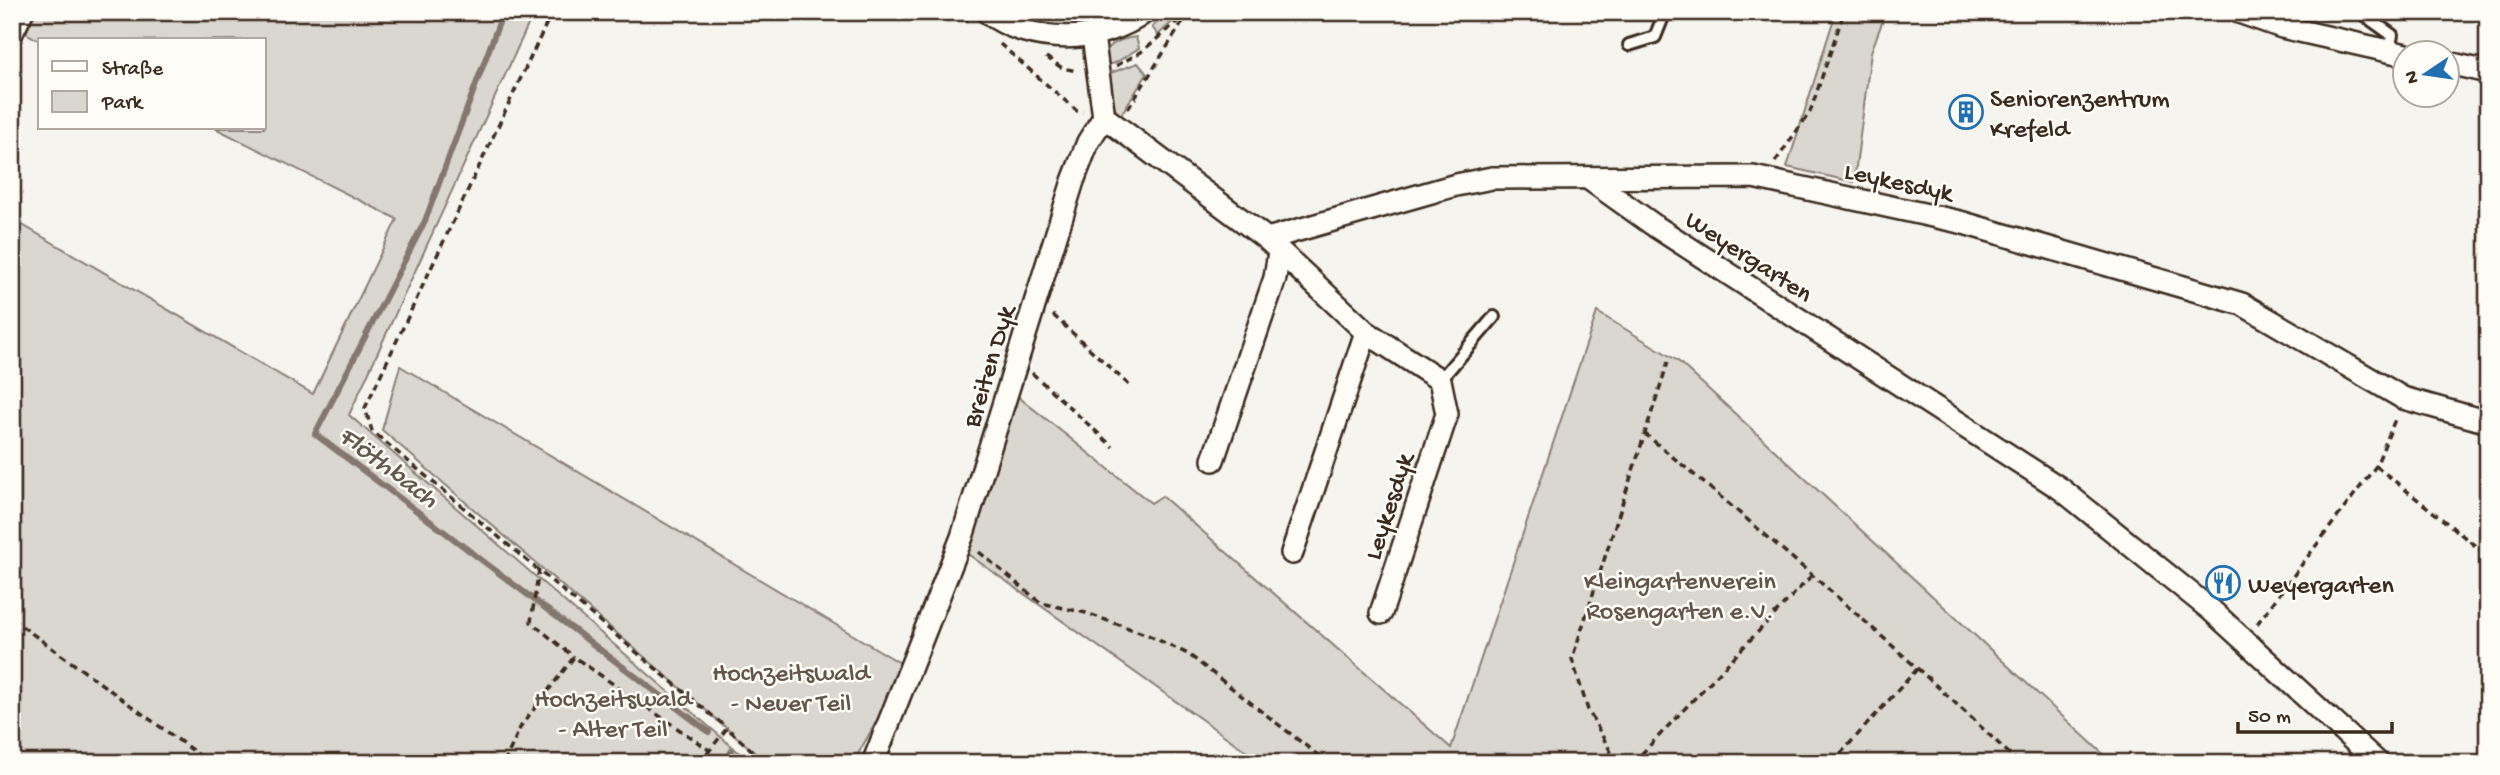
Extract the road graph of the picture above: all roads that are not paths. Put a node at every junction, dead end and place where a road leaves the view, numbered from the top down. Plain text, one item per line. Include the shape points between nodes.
1 (22, 12) edge
2 (1145, 12) edge
3 (1665, 12) edge
4 (2239, 12) edge
5 (2360, 12) edge
6 (2283, 19) edge
7 (982, 20) edge
8 (12, 33) edge
9 (1093, 36) junction
10 (2393, 38) edge
11 (1629, 45) dead end
12 (2392, 52) edge
13 (2462, 66) edge
14 (2488, 72) edge
15 (1111, 122) junction
16 (1589, 179) junction
17 (1273, 246) junction
18 (1494, 317) dead end
19 (1366, 332) junction
20 (1440, 380) junction
21 (2488, 422) edge
22 (1213, 460) dead end
23 (1292, 553) dead end
24 (1381, 613) dead end
25 (873, 763) edge
26 (2378, 763) edge

1 - 8 street
2 - 9 street
3 - 11 lane via 1655,37
4 - 6 street
5 - 10 lane
6 - 12 street
7 - 9 street via 1050,36
9 - 15 street
13 - 14 street
15 - 17 street
15 - 25 street, Breiten Dyk via 1088,142 1073,181 961,537
16 - 17 street, Leykesdyk via 1493,178 1456,185
16 - 21 street, Leykesdyk via 1763,179 1960,222 2242,304 2403,398
16 - 26 street, Weyergarten via 2061,489 2245,640
17 - 19 street
17 - 22 street via 1275,278
18 - 20 lane
19 - 20 street
19 - 23 street
20 - 24 street, Leykesdyk via 1447,414

